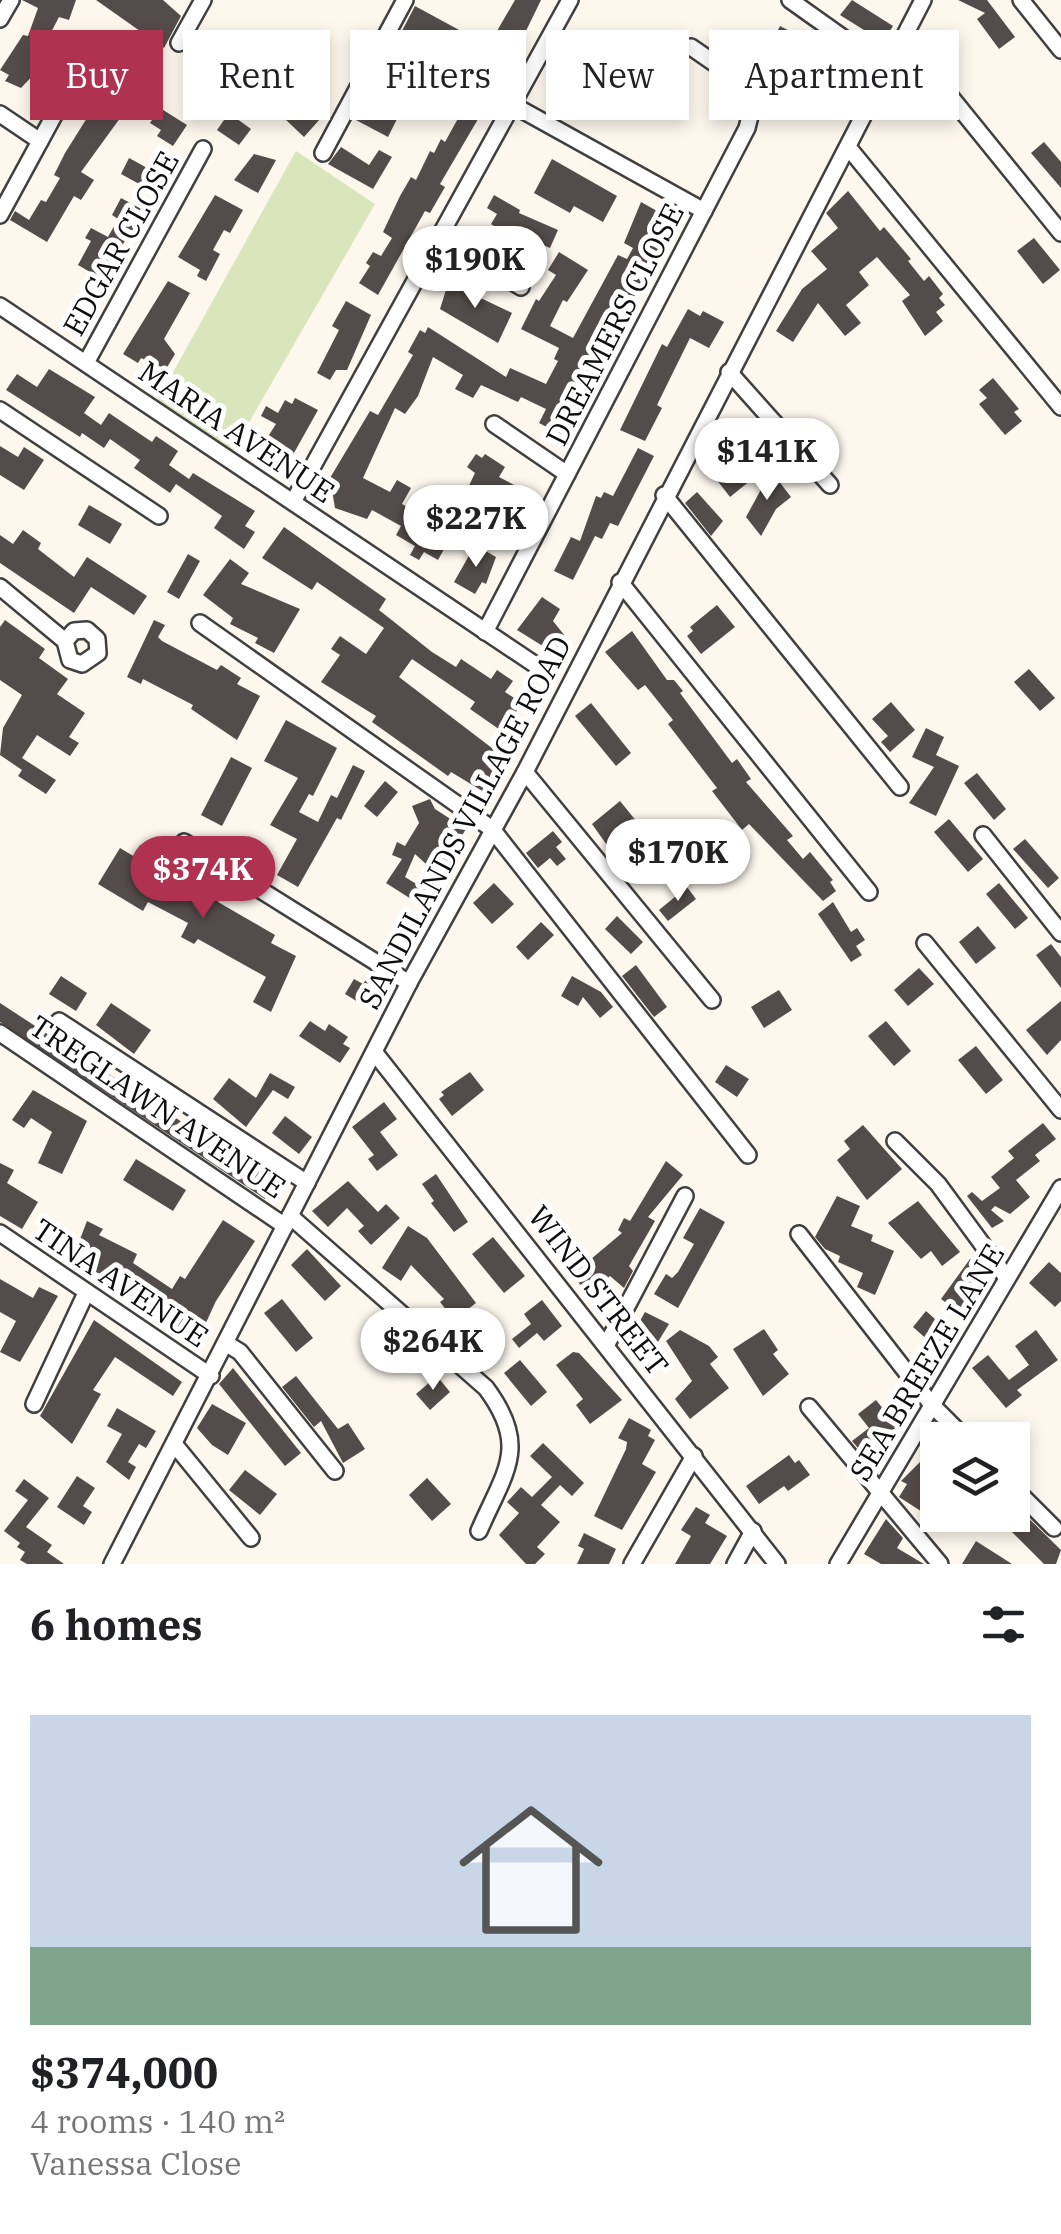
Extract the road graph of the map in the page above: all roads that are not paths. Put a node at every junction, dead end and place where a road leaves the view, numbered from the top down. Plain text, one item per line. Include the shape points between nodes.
1 (10, 0) edge
2 (203, 0) edge
3 (405, 0) edge
4 (570, 0) edge
5 (790, 0) edge
6 (923, 0) edge
7 (1021, 0) edge
8 (0, 19) edge
9 (833, 30) edge
10 (907, 30) edge
11 (179, 43) dead end
12 (691, 47) dead end
13 (1061, 50) edge
14 (526, 80) edge
15 (959, 107) edge
16 (526, 111) edge
17 (0, 114) edge
18 (51, 120) edge
19 (504, 120) edge
20 (861, 120) edge
21 (40, 141) junction
22 (848, 147) junction
23 (203, 149) dead end
24 (323, 152) dead end
25 (704, 211) junction
26 (0, 214) edge
27 (1061, 233) edge
28 (440, 237) junction
29 (521, 287) dead end
30 (0, 306) edge
31 (86, 363) junction
32 (729, 372) junction
33 (1061, 407) edge
34 (0, 410) edge
35 (494, 424) dead end
36 (567, 474) junction
37 (830, 485) dead end
38 (664, 495) junction
39 (293, 502) junction
40 (159, 516) dead end
41 (620, 582) junction
42 (0, 587) edge
43 (200, 623) dead end
44 (485, 632) junction
45 (65, 641) dead end
46 (543, 670) dead end
47 (525, 772) junction
48 (900, 786) dead end
49 (492, 829) junction
50 (983, 835) dead end
51 (184, 842) dead end
52 (870, 892) dead end
53 (1061, 934) edge
54 (925, 943) dead end
55 (408, 983) junction
56 (712, 1000) dead end
57 (58, 1021) dead end
58 (0, 1033) edge
59 (375, 1052) junction
60 (1061, 1110) edge
61 (895, 1141) dead end
62 (748, 1155) dead end
63 (307, 1182) junction
64 (1061, 1188) edge
65 (684, 1196) dead end
66 (288, 1221) junction
67 (0, 1233) edge
68 (800, 1234) dead end
69 (1007, 1278) junction
70 (86, 1292) junction
71 (227, 1344) junction
72 (607, 1344) junction
73 (211, 1376) junction
74 (34, 1404) dead end
75 (932, 1405) junction
76 (808, 1407) dead end
77 (949, 1422) edge
78 (175, 1445) junction
79 (694, 1456) junction
80 (336, 1471) dead end
81 (878, 1496) junction
82 (1030, 1504) edge
83 (1054, 1528) dead end
84 (479, 1531) dead end
85 (754, 1531) junction
86 (250, 1538) dead end
87 (112, 1564) edge
88 (632, 1564) edge
89 (735, 1564) edge
90 (777, 1564) edge
91 (838, 1564) edge
92 (940, 1564) edge

1 - 8 street
2 - 11 street
3 - 24 street
4 - 14 street
5 - 9 street
6 - 10 street, SANDILANDS VILLAGE ROAD
7 - 13 street
12 - 25 street, DREAMERS CLOSE via 756,92 747,128
15 - 27 street
16 - 25 street
17 - 21 street
18 - 21 street
19 - 28 street
20 - 22 street, SANDILANDS VILLAGE ROAD
21 - 26 street
22 - 32 street, SANDILANDS VILLAGE ROAD
22 - 33 street
23 - 31 street, EDGAR CLOSE
25 - 36 street, DREAMERS CLOSE
28 - 29 street
28 - 39 street
30 - 31 street, MARIA AVENUE
31 - 39 street, MARIA AVENUE
32 - 37 street
32 - 38 street, SANDILANDS VILLAGE ROAD
34 - 40 street
35 - 36 street
36 - 44 street, DREAMERS CLOSE
38 - 41 street, SANDILANDS VILLAGE ROAD
38 - 48 street
39 - 44 street, MARIA AVENUE
41 - 47 street, SANDILANDS VILLAGE ROAD
41 - 52 street
42 - 45 street
43 - 49 street
44 - 46 street, MARIA AVENUE
47 - 49 street, SANDILANDS VILLAGE ROAD
47 - 56 street
49 - 55 street, SANDILANDS VILLAGE ROAD
49 - 62 street
50 - 53 street
51 - 55 street
54 - 60 street
55 - 59 street, SANDILANDS VILLAGE ROAD
57 - 63 street
58 - 66 street, TREGLAWN AVENUE
59 - 63 street, SANDILANDS VILLAGE ROAD
59 - 72 street, WIND STREET
61 - 69 street via 938,1184
63 - 66 street, SANDILANDS VILLAGE ROAD
64 - 69 street, SEA BREEZE LANE
65 - 72 street
66 - 71 street, SANDILANDS VILLAGE ROAD
66 - 84 street, TREGLAWN AVENUE via 486,1388 506,1415 510,1459
67 - 70 street, TINA AVENUE
68 - 75 street
69 - 75 street, SEA BREEZE LANE
70 - 73 street, TINA AVENUE
70 - 74 street
71 - 73 street, SANDILANDS VILLAGE ROAD
71 - 80 street
72 - 79 street, WIND STREET
73 - 78 street, SANDILANDS VILLAGE ROAD
75 - 77 street
75 - 81 street, SEA BREEZE LANE
76 - 81 street
78 - 86 street
78 - 87 street, SANDILANDS VILLAGE ROAD
79 - 85 street, WIND STREET
79 - 88 street
81 - 91 street, SEA BREEZE LANE
81 - 92 street
82 - 83 street
85 - 89 street
85 - 90 street, WIND STREET

